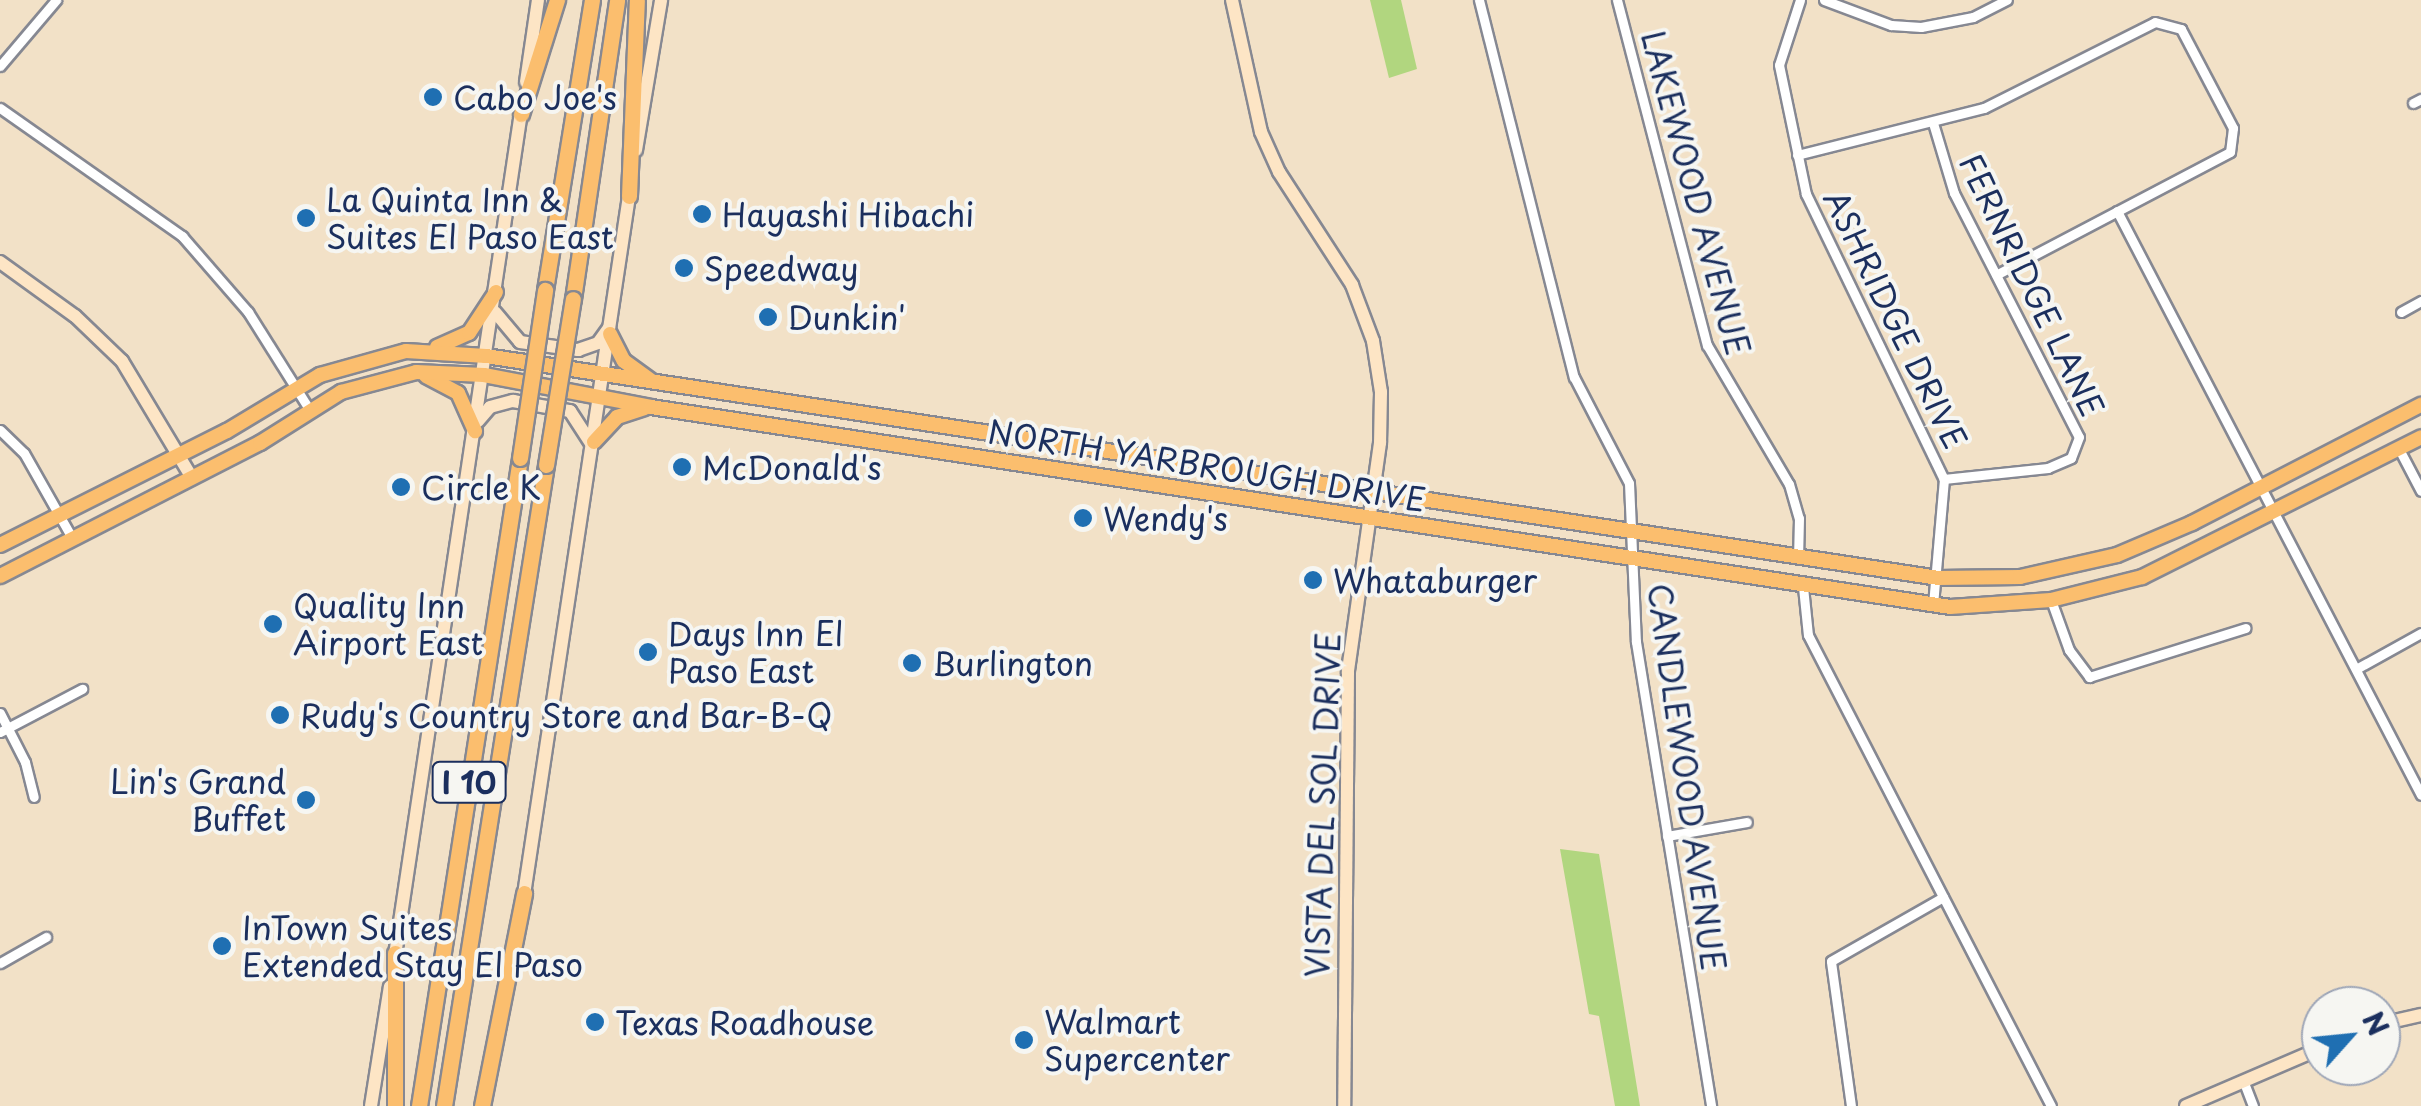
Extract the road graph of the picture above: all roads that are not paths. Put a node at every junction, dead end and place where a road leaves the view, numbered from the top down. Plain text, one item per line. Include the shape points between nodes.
1 (56, 0) edge
2 (538, 0) edge
3 (557, 0) edge
4 (592, 0) edge
5 (617, 0) edge
6 (637, 0) edge
7 (661, 0) edge
8 (1232, 0) edge
9 (1479, 0) edge
10 (1617, 0) edge
11 (1800, 0) edge
12 (1824, 0) edge
13 (2006, 0) edge
14 (0, 66) edge
15 (0, 108) edge
16 (521, 114) junction
17 (1933, 123) junction
18 (1797, 155) junction
19 (629, 196) junction
20 (2117, 211) junction
21 (0, 262) edge
22 (1996, 275) junction
23 (496, 292) junction
24 (2421, 301) edge
25 (494, 309) junction
26 (2400, 312) dead end
27 (611, 329) junction
28 (430, 350) junction
29 (486, 356) junction
30 (416, 372) junction
31 (484, 375) junction
32 (604, 376) junction
33 (656, 384) junction
34 (296, 388) junction
35 (601, 398) junction
36 (2421, 405) edge
37 (652, 407) junction
38 (309, 408) junction
39 (476, 426) junction
40 (954, 429) junction
41 (0, 430) edge
42 (2421, 437) edge
43 (593, 446) junction
44 (2398, 449) junction
45 (179, 454) junction
46 (951, 454) junction
47 (192, 478) junction
48 (1944, 479) junction
49 (2261, 487) junction
50 (1374, 491) junction
51 (2421, 491) edge
52 (59, 514) junction
53 (2274, 514) junction
54 (1370, 518) junction
55 (1631, 530) junction
56 (72, 538) junction
57 (0, 545) edge
58 (1798, 558) junction
59 (1631, 560) junction
60 (0, 576) edge
61 (1938, 578) junction
62 (1803, 587) junction
63 (2051, 600) junction
64 (1933, 605) junction
65 (2244, 628) dead end
66 (2421, 633) edge
67 (2356, 668) junction
68 (82, 690) dead end
69 (0, 713) edge
70 (4, 730) edge
71 (2421, 795) edge
72 (34, 797) dead end
73 (1747, 822) dead end
74 (1667, 836) junction
75 (524, 893) junction
76 (1943, 897) junction
77 (46, 937) dead end
78 (396, 953) junction
79 (0, 962) edge
80 (2301, 1056) edge
81 (2242, 1080) junction
82 (370, 1106) edge
83 (395, 1106) edge
84 (418, 1106) edge
85 (444, 1106) edge
86 (482, 1106) edge
87 (490, 1106) edge
88 (1344, 1106) edge
89 (1711, 1106) edge
90 (1851, 1106) edge
91 (2051, 1106) edge
92 (2186, 1106) edge
93 (2253, 1106) edge

1 - 14 street
2 - 16 main road
3 - 16 highway
4 - 84 highway, I 10, bridge
5 - 85 highway, I 10, bridge
6 - 19 highway
7 - 19 main road
8 - 50 main road, VISTA DEL SOL DRIVE via 1268,150 1338,258 1370,330 1381,417
9 - 55 street, CANDLEWOOD AVENUE via 1574,378 1628,482
10 - 58 street, LAKEWOOD AVENUE via 1707,345 1789,484 1799,518
11 - 18 street, ASHRIDGE DRIVE via 1779,65
12 - 13 street via 1891,25 1922,27 1974,17
15 - 34 street via 182,236 248,312
16 - 23 main road
17 - 18 street
17 - 20 street via 1984,108 2155,22 2172,22 2232,128 2234,146
17 - 22 street, FERNRIDGE LANE via 1954,193
18 - 48 street, ASHRIDGE DRIVE via 1830,254
19 - 27 main road
20 - 22 street
20 - 49 street
21 - 45 main road via 97,334 140,384
22 - 48 street, FERNRIDGE LANE via 2068,413 2078,447 2067,461 2048,468
23 - 25 main road
23 - 28 main road via 469,333
24 - 26 street
25 - 27 main road via 520,342 578,350
25 - 29 main road
27 - 32 main road
27 - 33 main road via 624,362
28 - 29 main road, NORTH YARBROUGH DRIVE
28 - 34 main road, NORTH YARBROUGH DRIVE via 367,358
29 - 31 main road
29 - 32 main road, NORTH YARBROUGH DRIVE
30 - 31 main road, NORTH YARBROUGH DRIVE
30 - 38 main road, NORTH YARBROUGH DRIVE via 368,382
30 - 39 main road via 458,393
31 - 35 main road, NORTH YARBROUGH DRIVE
31 - 39 main road
32 - 33 main road, NORTH YARBROUGH DRIVE
32 - 35 main road
33 - 40 main road, NORTH YARBROUGH DRIVE
34 - 38 street
34 - 45 main road, NORTH YARBROUGH DRIVE
35 - 37 main road, NORTH YARBROUGH DRIVE
35 - 43 main road
36 - 49 main road, NORTH YARBROUGH DRIVE
37 - 43 main road via 618,416
37 - 46 main road, NORTH YARBROUGH DRIVE
38 - 47 main road, NORTH YARBROUGH DRIVE
39 - 43 main road via 490,406 513,401 570,411
39 - 78 main road
40 - 46 main road
40 - 50 main road, NORTH YARBROUGH DRIVE
41 - 52 street via 24,452
42 - 44 main road, NORTH YARBROUGH DRIVE
43 - 75 main road
44 - 51 street
44 - 53 main road, NORTH YARBROUGH DRIVE
45 - 47 main road
45 - 52 main road, NORTH YARBROUGH DRIVE
46 - 54 main road, NORTH YARBROUGH DRIVE
47 - 56 main road, NORTH YARBROUGH DRIVE
48 - 61 street, ASHRIDGE DRIVE
49 - 53 street
49 - 61 main road, NORTH YARBROUGH DRIVE via 2157,540 2085,565 2020,577
50 - 54 main road, VISTA DEL SOL DRIVE
50 - 55 main road, NORTH YARBROUGH DRIVE
52 - 56 street
52 - 57 main road, NORTH YARBROUGH DRIVE
53 - 63 main road, NORTH YARBROUGH DRIVE via 2142,576
53 - 67 street
54 - 59 main road, NORTH YARBROUGH DRIVE
54 - 88 main road, VISTA DEL SOL DRIVE via 1348,672
55 - 58 main road, NORTH YARBROUGH DRIVE
55 - 59 street, CANDLEWOOD AVENUE
56 - 60 main road, NORTH YARBROUGH DRIVE
58 - 61 main road, NORTH YARBROUGH DRIVE
59 - 62 main road, NORTH YARBROUGH DRIVE
59 - 74 street, CANDLEWOOD AVENUE via 1636,642
61 - 64 street, ASHRIDGE DRIVE
62 - 64 main road, NORTH YARBROUGH DRIVE
62 - 76 street via 1808,635
63 - 64 main road, NORTH YARBROUGH DRIVE
63 - 65 street via 2069,650 2089,676
66 - 67 street
67 - 71 street
68 - 70 street
69 - 70 street
70 - 72 street
73 - 74 street
74 - 89 street, CANDLEWOOD AVENUE
75 - 86 highway
75 - 87 main road
76 - 90 street via 1830,961
76 - 91 street
77 - 79 street
78 - 82 main road
78 - 83 highway
80 - 81 main road
81 - 92 main road
81 - 93 street

